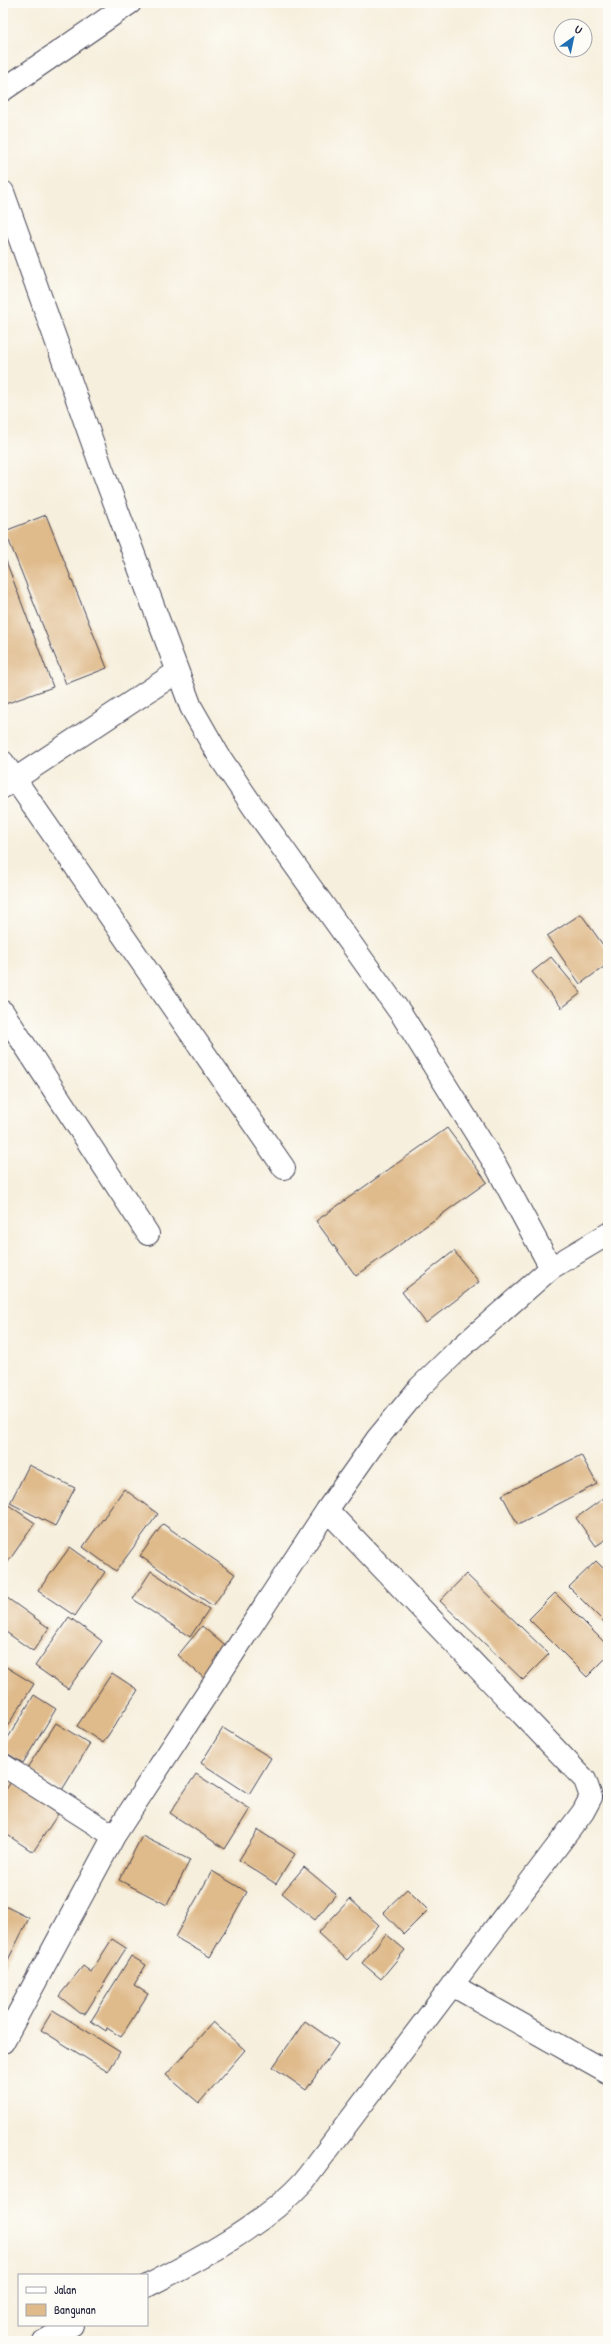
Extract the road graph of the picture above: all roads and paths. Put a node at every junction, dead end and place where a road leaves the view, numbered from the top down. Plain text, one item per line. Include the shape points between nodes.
1 (130, 3) edge
2 (3, 90) edge
3 (3, 192) edge
4 (177, 672) junction
5 (7, 776) edge
6 (3, 1012) edge
7 (284, 1168) dead end
8 (148, 1234) dead end
9 (607, 1236) edge
10 (551, 1268) junction
11 (327, 1510) junction
12 (3, 1765) edge
13 (114, 1836) junction
14 (452, 1985) junction
15 (3, 2042) edge
16 (608, 2073) edge
17 (148, 2286) edge
18 (70, 2326) edge
19 (44, 2341) edge

1 - 2 street
3 - 4 street
4 - 5 street
4 - 10 street via 191,707 219,756 402,1016 495,1164
5 - 7 street
6 - 8 street
9 - 10 street
10 - 11 street via 420,1387 377,1439
11 - 13 street
11 - 14 street via 585,1780 589,1788 590,1797 583,1812
12 - 13 street
13 - 15 street
14 - 16 street
14 - 17 street via 304,2181 289,2197 181,2269
18 - 19 street

